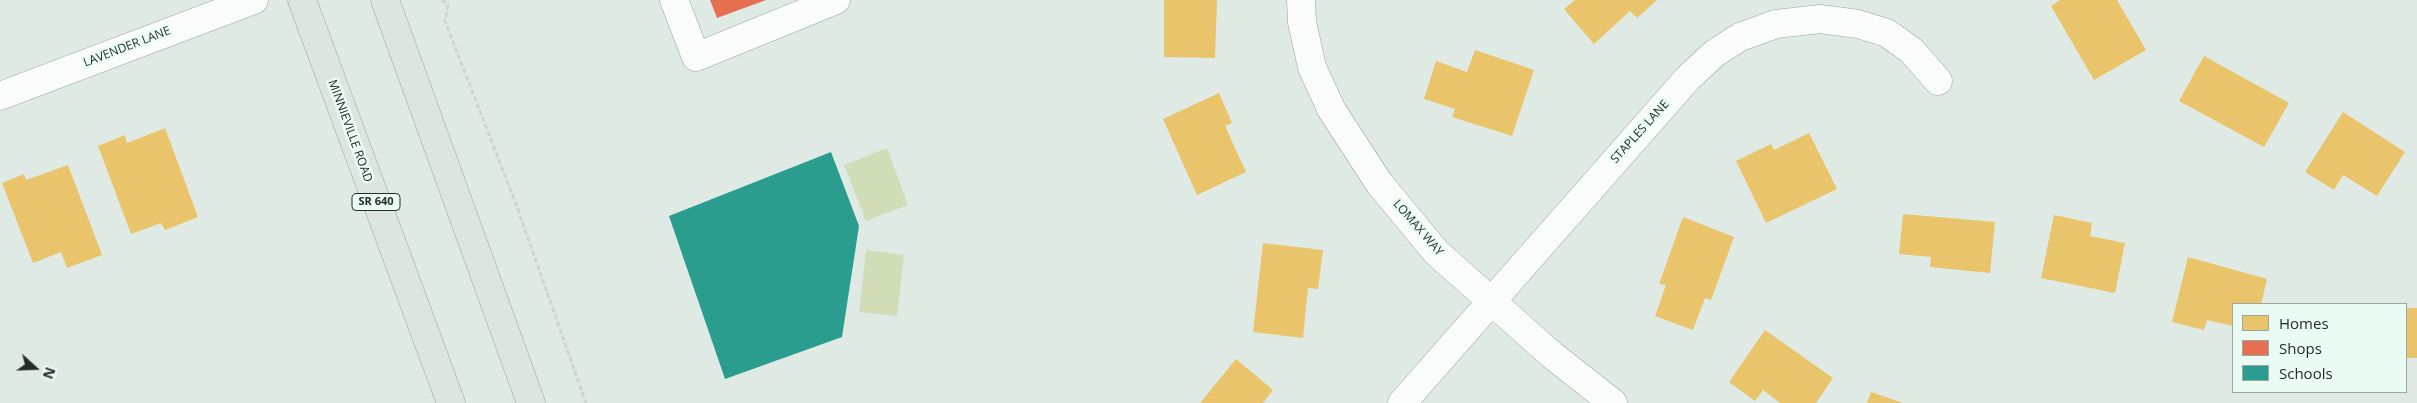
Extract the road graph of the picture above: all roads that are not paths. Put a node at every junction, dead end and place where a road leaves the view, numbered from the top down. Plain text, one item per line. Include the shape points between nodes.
1 (254, 0) edge
2 (302, 0) edge
3 (385, 0) edge
4 (674, 0) edge
5 (836, 0) edge
6 (1301, 0) edge
7 (1938, 81) dead end
8 (0, 96) edge
9 (1490, 301) junction
10 (451, 403) edge
11 (531, 403) edge
12 (1402, 403) edge
13 (1613, 403) edge

1 - 8 street, LAVENDER LANE
2 - 10 main road, MINNIEVILLE ROAD / SR 640
3 - 11 main road
4 - 5 street via 696,58
6 - 9 street, LOMAX WAY via 1302,22 1312,67 1331,109 1379,183 1436,252
7 - 9 street, STAPLES LANE via 1912,50 1888,33 1858,24 1820,19 1776,24 1740,37 1715,53 1688,78
9 - 12 street, STAPLES LANE
9 - 13 street, LOMAX WAY

